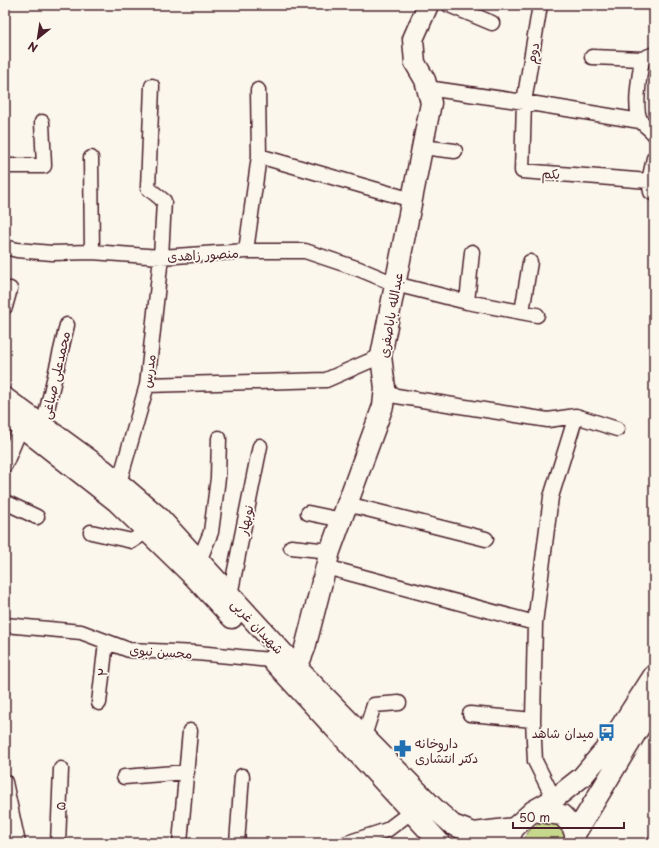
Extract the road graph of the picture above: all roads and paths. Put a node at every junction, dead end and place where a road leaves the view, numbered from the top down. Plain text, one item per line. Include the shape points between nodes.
1 (428, 5) edge
2 (449, 5) edge
3 (540, 5) edge
4 (492, 23) dead end
5 (648, 56) edge
6 (592, 57) dead end
7 (152, 86) dead end
8 (427, 88) junction
9 (258, 90) dead end
10 (524, 102) junction
11 (640, 121) junction
12 (42, 122) dead end
13 (654, 134) edge
14 (422, 147) junction
15 (455, 151) dead end
16 (258, 156) junction
17 (91, 158) dead end
18 (654, 158) edge
19 (5, 166) edge
20 (649, 181) junction
21 (654, 194) edge
22 (412, 200) junction
23 (5, 246) edge
24 (246, 251) junction
25 (92, 252) junction
26 (472, 252) dead end
27 (161, 257) junction
28 (530, 262) dead end
29 (395, 284) junction
30 (10, 289) dead end
31 (467, 302) junction
32 (5, 307) edge
33 (522, 312) junction
34 (537, 315) dead end
35 (67, 325) dead end
36 (381, 356) junction
37 (147, 385) junction
38 (384, 394) junction
39 (5, 398) edge
40 (5, 414) edge
41 (576, 416) junction
42 (43, 426) junction
43 (22, 427) junction
44 (617, 429) dead end
45 (219, 438) dead end
46 (260, 446) dead end
47 (6, 463) edge
48 (119, 483) junction
49 (5, 502) edge
50 (344, 512) junction
51 (308, 513) dead end
52 (37, 517) dead end
53 (147, 531) junction
54 (91, 532) dead end
55 (486, 539) dead end
56 (291, 547) dead end
57 (328, 559) junction
58 (199, 561) junction
59 (230, 595) junction
60 (535, 623) junction
61 (5, 625) edge
62 (106, 642) junction
63 (271, 660) junction
64 (298, 668) junction
65 (654, 675) edge
66 (99, 703) dead end
67 (400, 703) dead end
68 (654, 703) edge
69 (470, 714) dead end
70 (533, 720) junction
71 (190, 731) dead end
72 (364, 736) junction
73 (61, 769) dead end
74 (187, 772) junction
75 (584, 775) junction
76 (242, 776) dead end
77 (124, 777) dead end
78 (5, 782) edge
79 (5, 786) edge
80 (602, 788) junction
81 (554, 799) junction
82 (533, 810) junction
83 (411, 812) junction
84 (511, 836) edge
85 (482, 838) edge
86 (575, 839) edge
87 (18, 843) edge
88 (58, 843) edge
89 (180, 843) edge
90 (237, 843) edge
91 (347, 843) edge
92 (440, 843) edge

1 - 8 main road, عبدالله باباصفری via 413,39 415,63
2 - 4 street
3 - 10 street, دوم
5 - 6 street
5 - 11 street via 637,107
7 - 27 street, مدرس via 148,188 164,201
8 - 10 street
8 - 14 main road, عبدالله باباصفری via 431,103
9 - 16 street
10 - 11 street
10 - 20 street, یکم via 522,171
11 - 13 street
12 - 19 street via 44,166
14 - 15 street
14 - 22 main road, عبدالله باباصفری
16 - 22 street
16 - 24 street
17 - 25 street
18 - 20 street
20 - 21 street via 651,192
22 - 29 main road, عبدالله باباصفری
23 - 25 street, منصور زاهدی via 17,250 52,253
24 - 27 street, منصور زاهدی
24 - 29 street, منصور زاهدی via 305,251
25 - 27 street, منصور زاهدی
26 - 31 street
27 - 37 street, مدرس
28 - 33 street
29 - 31 street, منصور زاهدی
29 - 36 main road, عبدالله باباصفری
30 - 32 street
31 - 33 street, منصور زاهدی
33 - 34 street, منصور زاهدی
35 - 42 street, محمدعلی صباغی
36 - 37 street via 326,380
36 - 38 main road, عبدالله باباصفری
37 - 48 street, مدرس
38 - 41 street via 548,420
38 - 50 main road, عبدالله باباصفری via 383,406
39 - 42 main road, شهیدان غربی
40 - 43 main road, شهیدان غربی
41 - 44 street
41 - 60 street via 551,497
42 - 48 main road, شهیدان غربی
43 - 47 street
43 - 53 main road, شهیدان غربی via 117,502
45 - 58 street via 218,478 211,532
46 - 59 street, نوبهار
48 - 58 main road, شهیدان غربی via 159,517
49 - 52 street
50 - 51 street
50 - 55 street
50 - 57 main road, عبدالله باباصفری
53 - 54 street via 132,541
53 - 63 main road, شهیدان غربی via 194,576
56 - 57 street
57 - 60 street
57 - 64 main road, عبدالله باباصفری
58 - 59 main road, شهیدان غربی
59 - 64 main road, شهیدان غربی
60 - 70 street
61 - 62 street, محسن نبوی via 81,632
62 - 63 street, محسن نبوی via 129,650
62 - 66 street, ۲
63 - 83 main road, شهیدان غربی
64 - 72 main road, شهیدان غربی
65 - 75 main road via 609,745
67 - 72 street via 374,705
68 - 80 main road
69 - 70 street
70 - 81 street via 535,761
71 - 74 street
72 - 85 main road, شهیدان غربی via 434,808 454,825
73 - 88 street, ۵
74 - 77 street
74 - 89 street
75 - 80 main road via 587,784 593,789
75 - 81 main road
76 - 90 street
78 - 79 street
79 - 87 street
80 - 86 main road
81 - 82 main road
82 - 84 main road
82 - 86 main road via 562,815 572,826
83 - 91 street via 387,830
83 - 92 main road, شهیدان غربی
84 - 85 main road, شهیدان غربی

